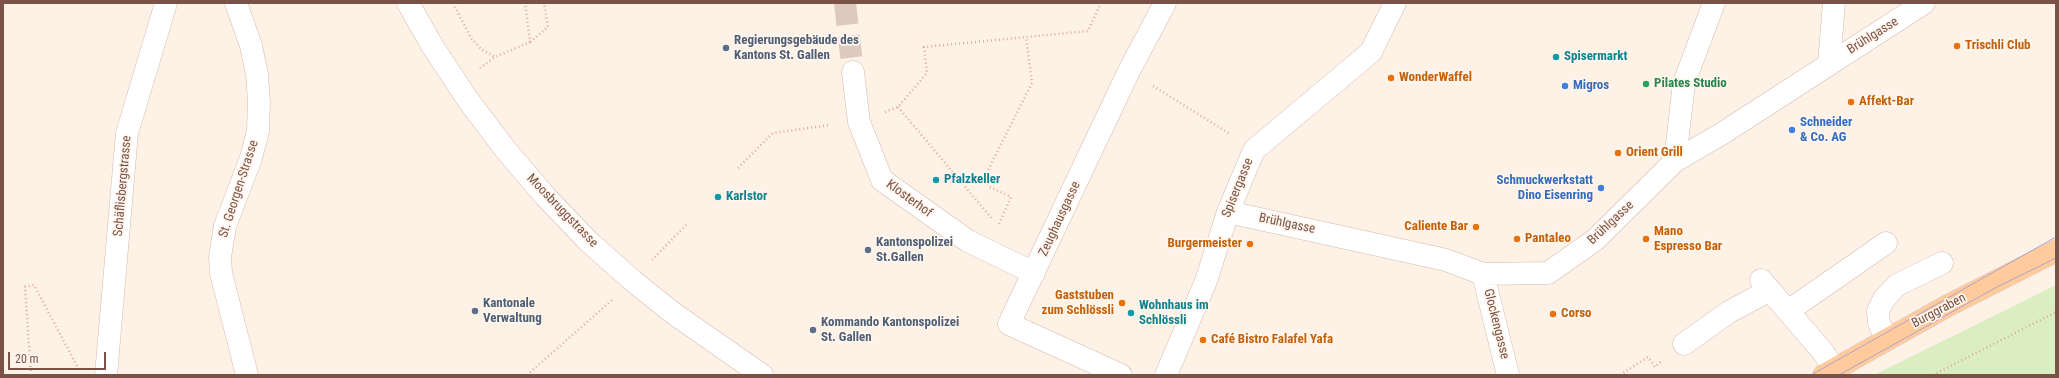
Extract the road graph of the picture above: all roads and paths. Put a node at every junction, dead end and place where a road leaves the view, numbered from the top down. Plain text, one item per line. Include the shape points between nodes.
1 (166, 3) edge
2 (236, 3) edge
3 (408, 3) edge
4 (452, 3) edge
5 (525, 3) edge
6 (544, 3) edge
7 (1101, 3) edge
8 (1164, 3) edge
9 (1395, 3) edge
10 (1714, 3) edge
11 (1834, 3) edge
12 (1924, 3) edge
13 (1026, 37) junction
14 (530, 42) junction
15 (1829, 64) junction
16 (854, 72) tunnel mouth
17 (1162, 92) dead end
18 (898, 107) junction
19 (859, 122) junction
20 (1254, 150) junction
21 (1675, 161) junction
22 (738, 168) dead end
23 (1228, 212) junction
24 (688, 223) dead end
25 (1886, 243) dead end
26 (662, 249) dead end
27 (2056, 251) edge
28 (1942, 263) dead end
29 (1034, 273) junction
30 (1483, 274) junction
31 (633, 281) junction
32 (1788, 312) junction
33 (2056, 312) edge
34 (1887, 340) junction
35 (1684, 344) joint
36 (78, 368) dead end
37 (1829, 372) edge
38 (31, 375) edge
39 (106, 375) edge
40 (247, 375) edge
41 (527, 375) edge
42 (762, 375) edge
43 (1121, 375) edge
44 (1166, 375) edge
45 (1508, 375) edge
46 (1620, 375) edge
47 (1933, 375) edge

1 - 39 street, Schäflisbergstrasse via 127,133
2 - 40 street, St. Georgen-Strasse via 258,74 258,131 251,158 225,226 220,257
3 - 31 street, Moosbruggstrasse via 454,79 505,149 588,241
4 - 14 path via 471,38 481,49 495,57
5 - 14 path
6 - 14 path via 548,26
7 - 13 path via 1088,30
8 - 29 street, Zeughausgasse via 1129,71
9 - 20 street, Spisergasse via 1371,52
10 - 21 street via 1684,83
11 - 15 street
12 - 15 street, Brühlgasse
13 - 18 path via 924,47 927,73
13 - 18 path via 1032,83 986,174 988,186 1011,197 998,226
15 - 21 street, Brühlgasse via 1723,134
16 - 19 street, Klosterhof
17 - 20 path
18 - 19 path
19 - 22 path via 773,133
19 - 29 street, Klosterhof via 882,180 968,241
20 - 23 street, Spisergasse
21 - 30 street, Brühlgasse via 1595,240 1548,273
23 - 30 street, Brühlgasse via 1446,260
23 - 44 street, Spisergasse via 1206,281
24 - 26 path
25 - 32 street
27 - 34 main road, Burggraben
28 - 34 street via 1897,285 1884,299 1878,312 1878,323
29 - 43 street, Zeughausgasse via 1009,324
30 - 45 street, Glockengasse
31 - 41 path
31 - 42 street, Moosbruggstrasse via 673,314
32 - 35 street via 1766,285
32 - 37 street via 1823,352
33 - 47 path
34 - 37 main road, Burggraben
35 - 46 path via 1655,367 1648,357
36 - 38 path via 34,285 25,287

